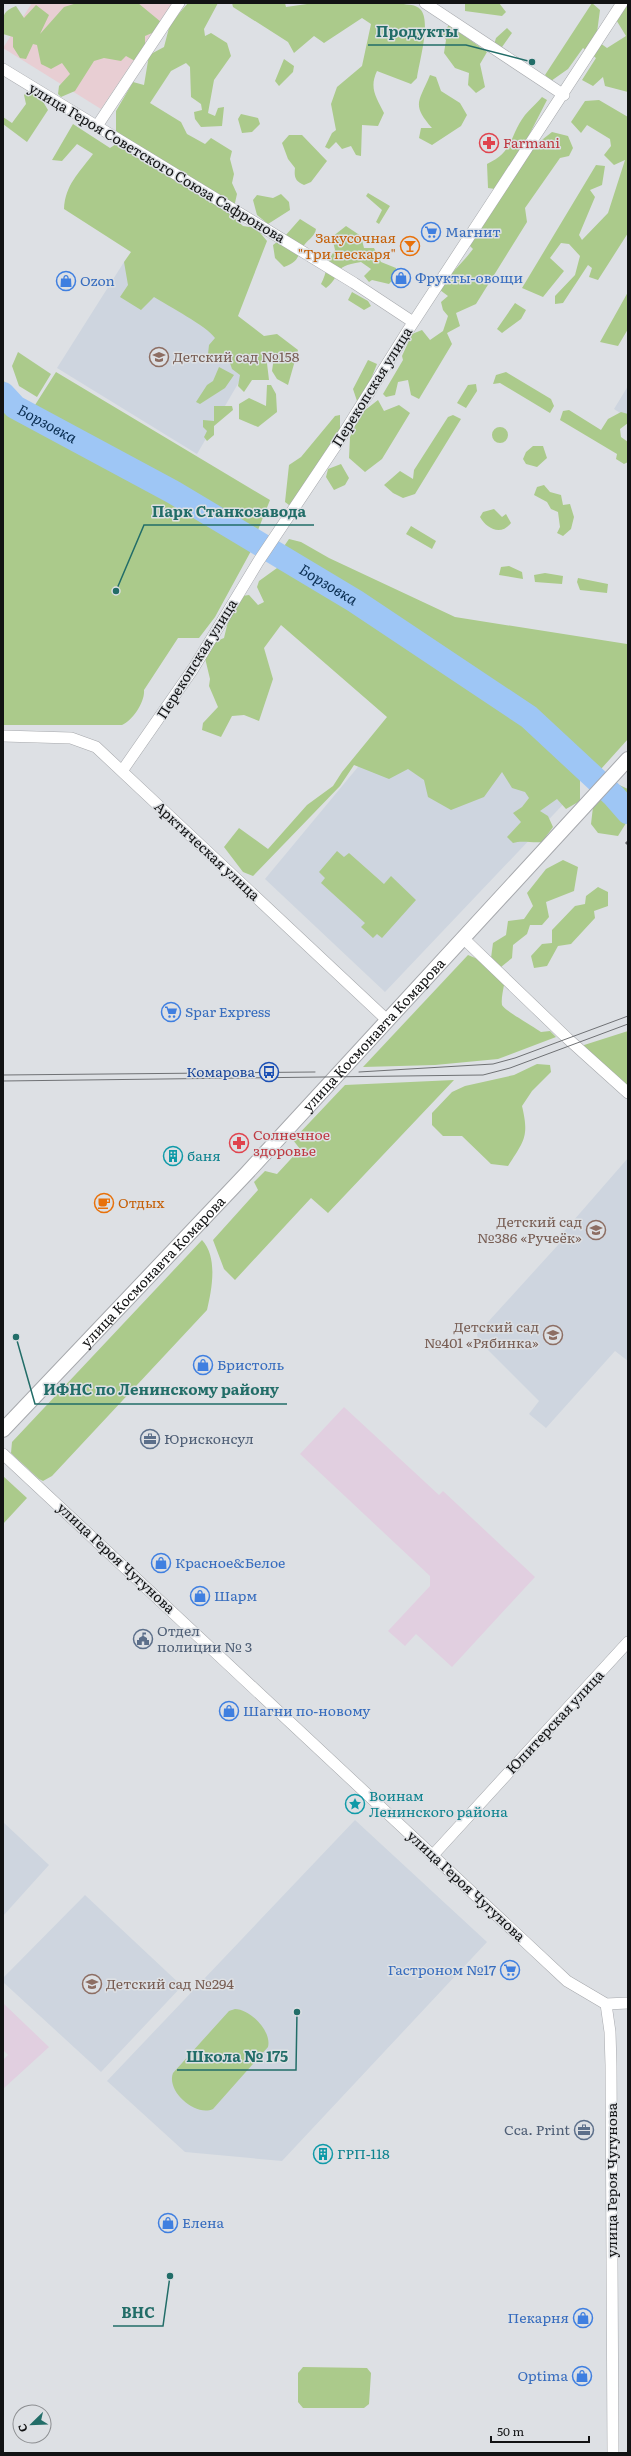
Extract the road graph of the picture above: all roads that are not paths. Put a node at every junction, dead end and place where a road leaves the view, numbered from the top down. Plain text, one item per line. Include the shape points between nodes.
1 (179, 3) edge
2 (425, 3) edge
3 (622, 3) edge
4 (3, 69) edge
5 (564, 95) junction
6 (97, 126) junction
7 (413, 322) junction
8 (3, 736) edge
9 (628, 760) edge
10 (122, 771) junction
11 (463, 938) junction
12 (387, 1020) junction
13 (628, 1093) edge
14 (5, 1426) edge
15 (3, 1454) edge
16 (628, 1642) edge
17 (433, 1855) junction
18 (628, 2003) edge
19 (606, 2004) junction
20 (613, 2453) edge

1 - 6 street
2 - 5 street
3 - 5 street, Перекопская улица
4 - 6 street, улица Героя Советского Союза Сафронова
5 - 7 street, Перекопская улица
6 - 7 street, улица Героя Советского Союза Сафронова via 354,283
7 - 10 street, Перекопская улица via 258,562 193,669
8 - 10 street, Арктическая улица via 66,737 85,741 96,747
9 - 11 street, улица Космонавта Комарова
10 - 12 street, Арктическая улица
11 - 12 street, улица Космонавта Комарова
11 - 13 street
12 - 14 street, улица Космонавта Комарова via 219,1202
15 - 17 street, улица Героя Чугунова
16 - 17 street, Юпитерская улица
17 - 19 street, улица Героя Чугунова via 567,1981
18 - 19 street
19 - 20 street, улица Героя Чугунова via 611,2066

